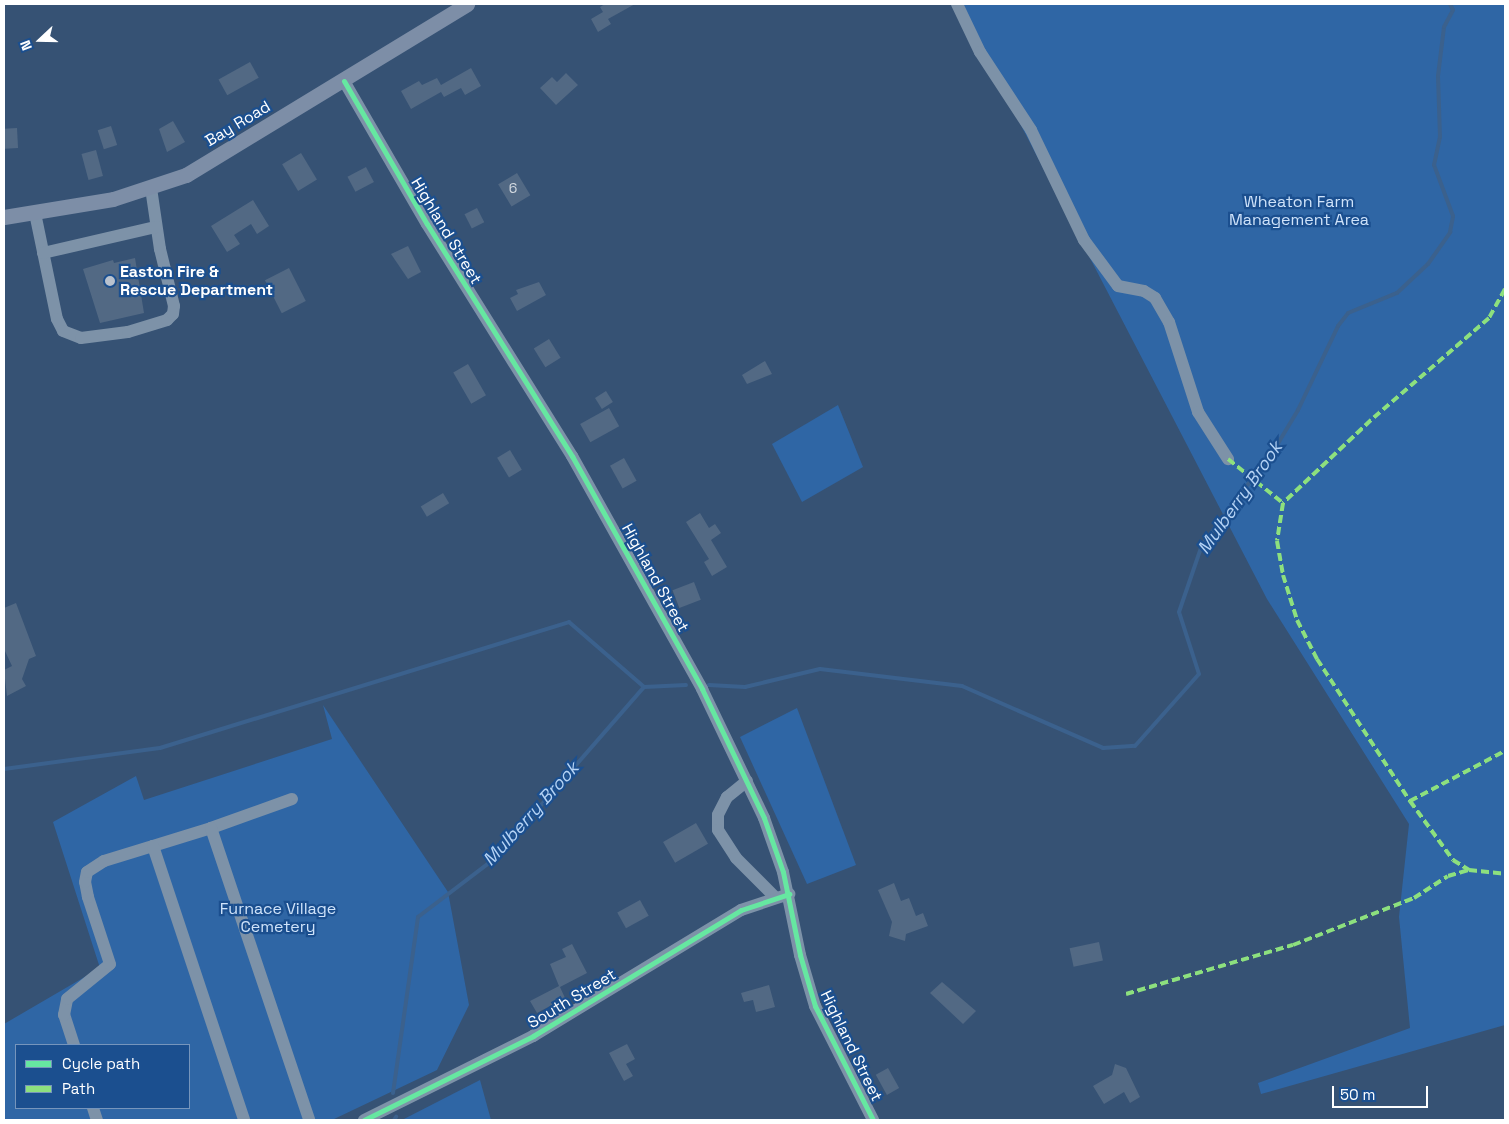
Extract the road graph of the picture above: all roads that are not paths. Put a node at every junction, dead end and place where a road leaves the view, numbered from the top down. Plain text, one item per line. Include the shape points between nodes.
1 (467, 4) edge
2 (957, 4) edge
3 (344, 81) junction
4 (151, 188) junction
5 (35, 213) junction
6 (4, 217) edge
7 (156, 227) junction
8 (43, 253) junction
9 (1228, 459) dead end
10 (747, 781) junction
11 (292, 799) dead end
12 (211, 828) junction
13 (153, 846) junction
14 (789, 894) junction
15 (775, 897) junction
16 (74, 1044) edge
17 (244, 1120) edge
18 (309, 1120) edge
19 (364, 1120) edge
20 (873, 1120) edge

1 - 3 main road, Bay Road
2 - 9 street via 980,52 1031,130 1084,240 1118,286 1144,291 1155,298 1168,322 1198,412
3 - 4 main road, Bay Road via 201,167
3 - 10 street, Highland Street via 436,239 591,490 684,656
4 - 5 main road, Bay Road via 113,199
4 - 7 street
5 - 6 main road, Bay Road
5 - 8 street
7 - 8 street
7 - 8 street via 172,294 173,314 150,327 81,338 63,331 56,319
10 - 14 street, Highland Street via 773,840
10 - 15 street via 727,796 718,815 718,830 736,858
11 - 12 street
12 - 13 street
12 - 18 street
13 - 16 street via 104,861 87,872 88,897 110,964 67,999 64,1014
13 - 17 street
14 - 15 street, South Street
14 - 20 street, Highland Street via 796,936 815,1006
15 - 19 street, South Street via 741,910 534,1036

